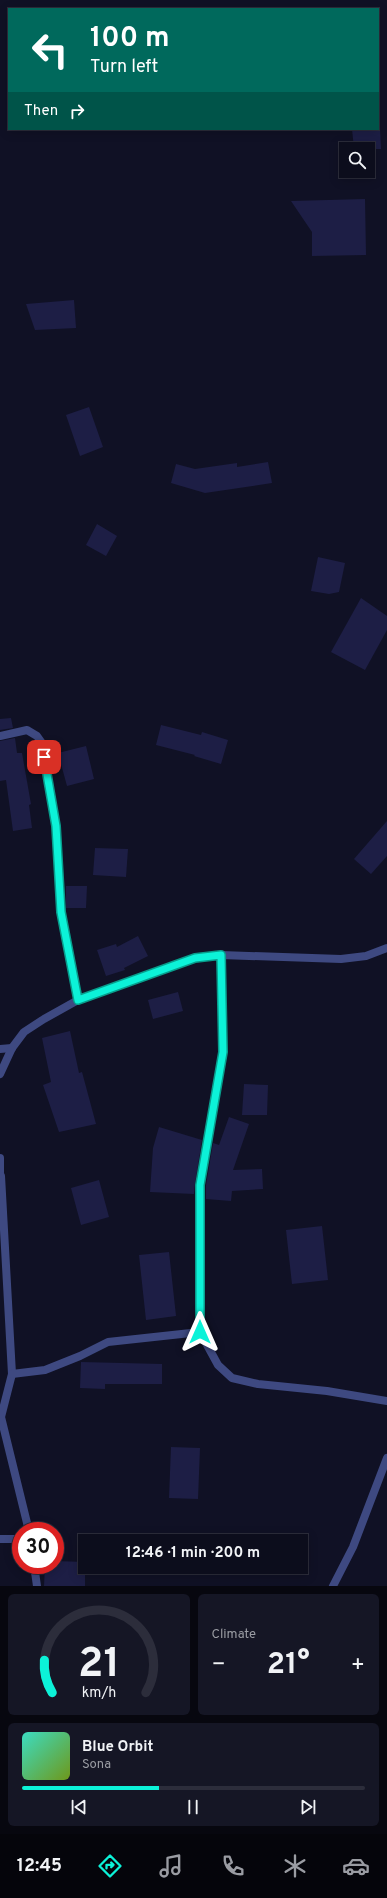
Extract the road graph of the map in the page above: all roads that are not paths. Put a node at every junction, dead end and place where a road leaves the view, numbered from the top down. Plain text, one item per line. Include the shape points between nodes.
1 (0, 736) edge
2 (387, 948) edge
3 (221, 955) junction
4 (78, 1000) junction
5 (12, 1048) junction
6 (0, 1049) edge
7 (0, 1074) edge
8 (0, 1158) edge
9 (1, 1176) edge
10 (200, 1332) junction
11 (12, 1374) junction
12 (387, 1401) edge
13 (387, 1458) edge
14 (27, 1522) edge
15 (0, 1539) edge
16 (12, 1539) edge
17 (35, 1574) edge
18 (37, 1586) edge
19 (333, 1586) edge

1 - 4 street via 27,730 37,736 42,743 56,826 61,912
2 - 3 street via 366,956 341,959
3 - 4 street via 195,958
3 - 10 street via 223,1052 200,1185
4 - 5 street via 24,1032
5 - 6 street
5 - 7 street
8 - 9 street
9 - 11 street
10 - 11 street via 108,1342 45,1370
10 - 12 street via 218,1365 232,1378 258,1384 327,1391
11 - 14 street via 1,1417
13 - 19 street via 353,1547
15 - 16 street
17 - 18 street

